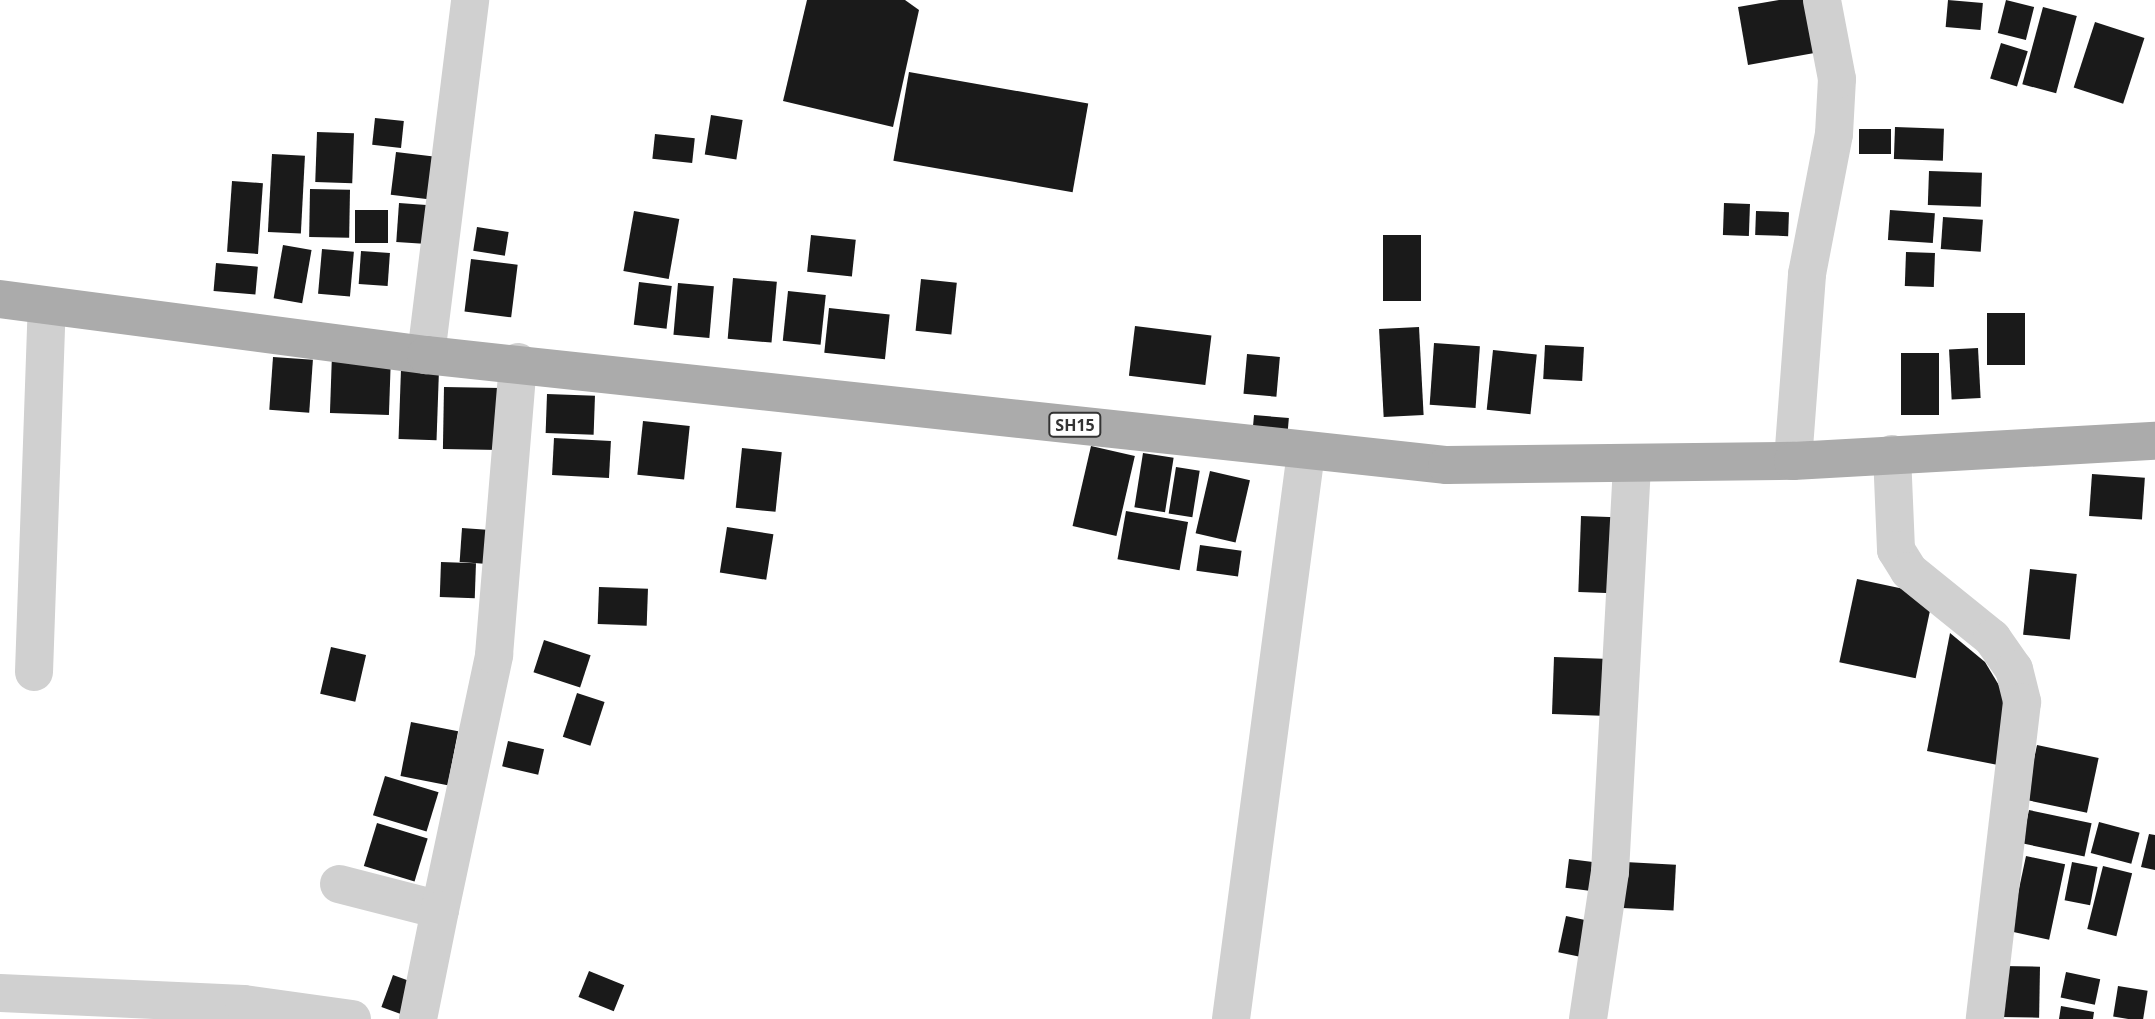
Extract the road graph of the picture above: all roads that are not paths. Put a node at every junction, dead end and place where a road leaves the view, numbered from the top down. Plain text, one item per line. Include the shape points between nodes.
1 (470, 0) edge
2 (1822, 0) edge
3 (0, 299) edge
4 (47, 306) junction
5 (426, 355) junction
6 (518, 362) junction
7 (2155, 441) edge
8 (1306, 452) junction
9 (1892, 454) junction
10 (1793, 461) junction
11 (1632, 465) junction
12 (34, 672) dead end
13 (339, 884) dead end
14 (440, 910) junction
15 (0, 993) edge
16 (193, 1010) edge
17 (352, 1019) edge
18 (418, 1019) edge
19 (1231, 1019) edge
20 (1588, 1019) edge
21 (1985, 1019) edge

1 - 5 street
2 - 10 street via 1837,79 1834,134 1807,274
3 - 4 main road, SH15
4 - 5 main road, SH15
4 - 12 street
5 - 6 main road, SH15
6 - 8 main road, SH15
6 - 14 street via 494,655
7 - 9 main road, SH15
8 - 11 main road, SH15 via 1495,467
8 - 19 street
9 - 10 main road, SH15
9 - 21 street via 1896,550 1909,572 1992,638 2014,669 2022,702
10 - 11 main road, SH15
11 - 20 street via 1610,872
13 - 14 street
14 - 18 street
15 - 16 street
16 - 17 street

